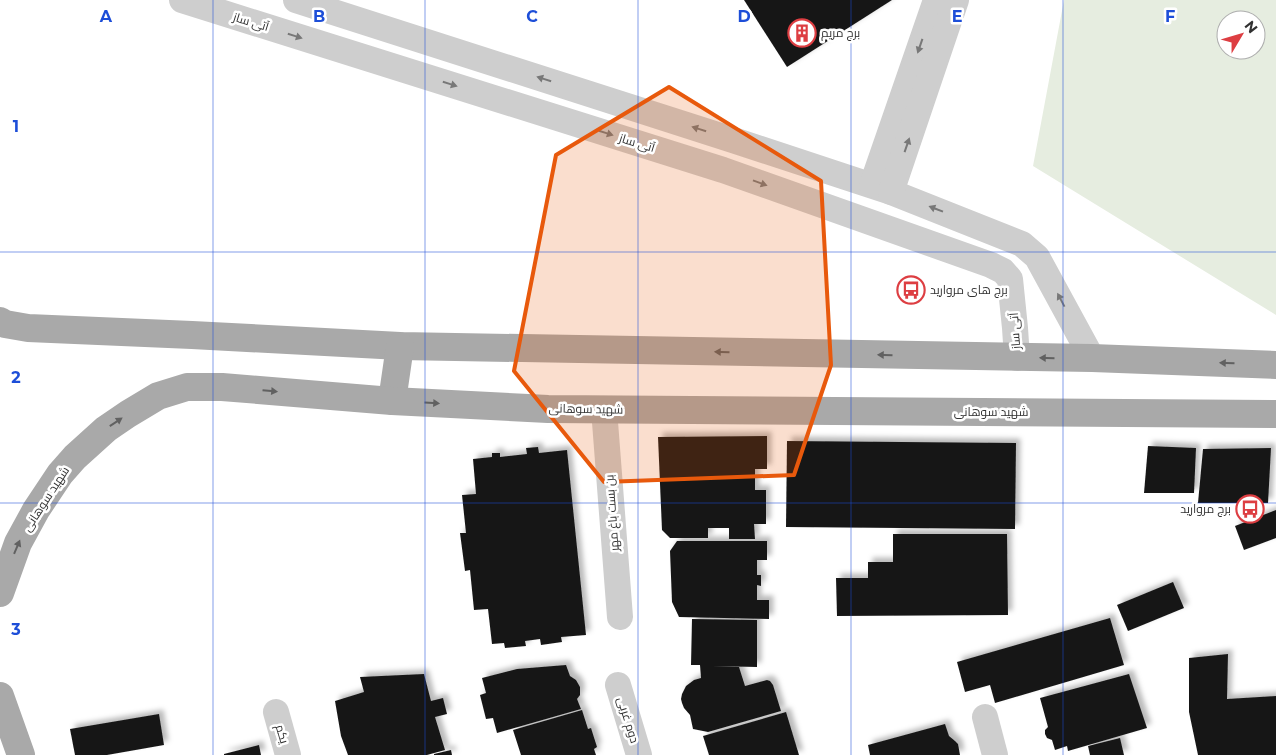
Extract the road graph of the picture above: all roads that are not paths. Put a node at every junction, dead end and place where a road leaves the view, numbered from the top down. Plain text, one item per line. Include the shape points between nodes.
1 (182, 0) edge
2 (296, 0) edge
3 (936, 0) edge
4 (956, 0) edge
5 (733, 140) junction
6 (723, 170) junction
7 (881, 188) junction
8 (0, 321) edge
9 (400, 346) junction
10 (1017, 358) junction
11 (1092, 358) junction
12 (1276, 365) edge
13 (392, 401) junction
14 (604, 410) junction
15 (1276, 414) edge
16 (0, 593) edge
17 (620, 617) dead end
18 (618, 685) dead end
19 (0, 696) edge
20 (276, 712) dead end
21 (984, 718) dead end
22 (21, 755) edge
23 (288, 755) edge
24 (639, 755) edge
25 (995, 755) edge

1 -> 6 street, آتی ساز
5 -> 2 street
3 -> 7 street
7 -> 4 street
5 - 6 street
5 - 7 street
6 -> 10 street, آتی ساز via 1003,271 1010,280
11 -> 7 street via 1037,257 1022,244
8 - 9 main road via 28,328
10 -> 9 main road
9 - 13 main road
11 -> 10 main road
12 -> 11 main road
13 -> 14 main road, شهید سوهانی
16 -> 13 main road, شهید سوهانی via 18,543 60,474 106,429 158,396 187,387 222,387
14 - 15 main road, شهید سوهانی
14 - 17 street, بن بست باغ مهر
18 - 24 street, دوم غربی
19 - 22 main road
20 - 23 street, یکم
21 - 25 street

